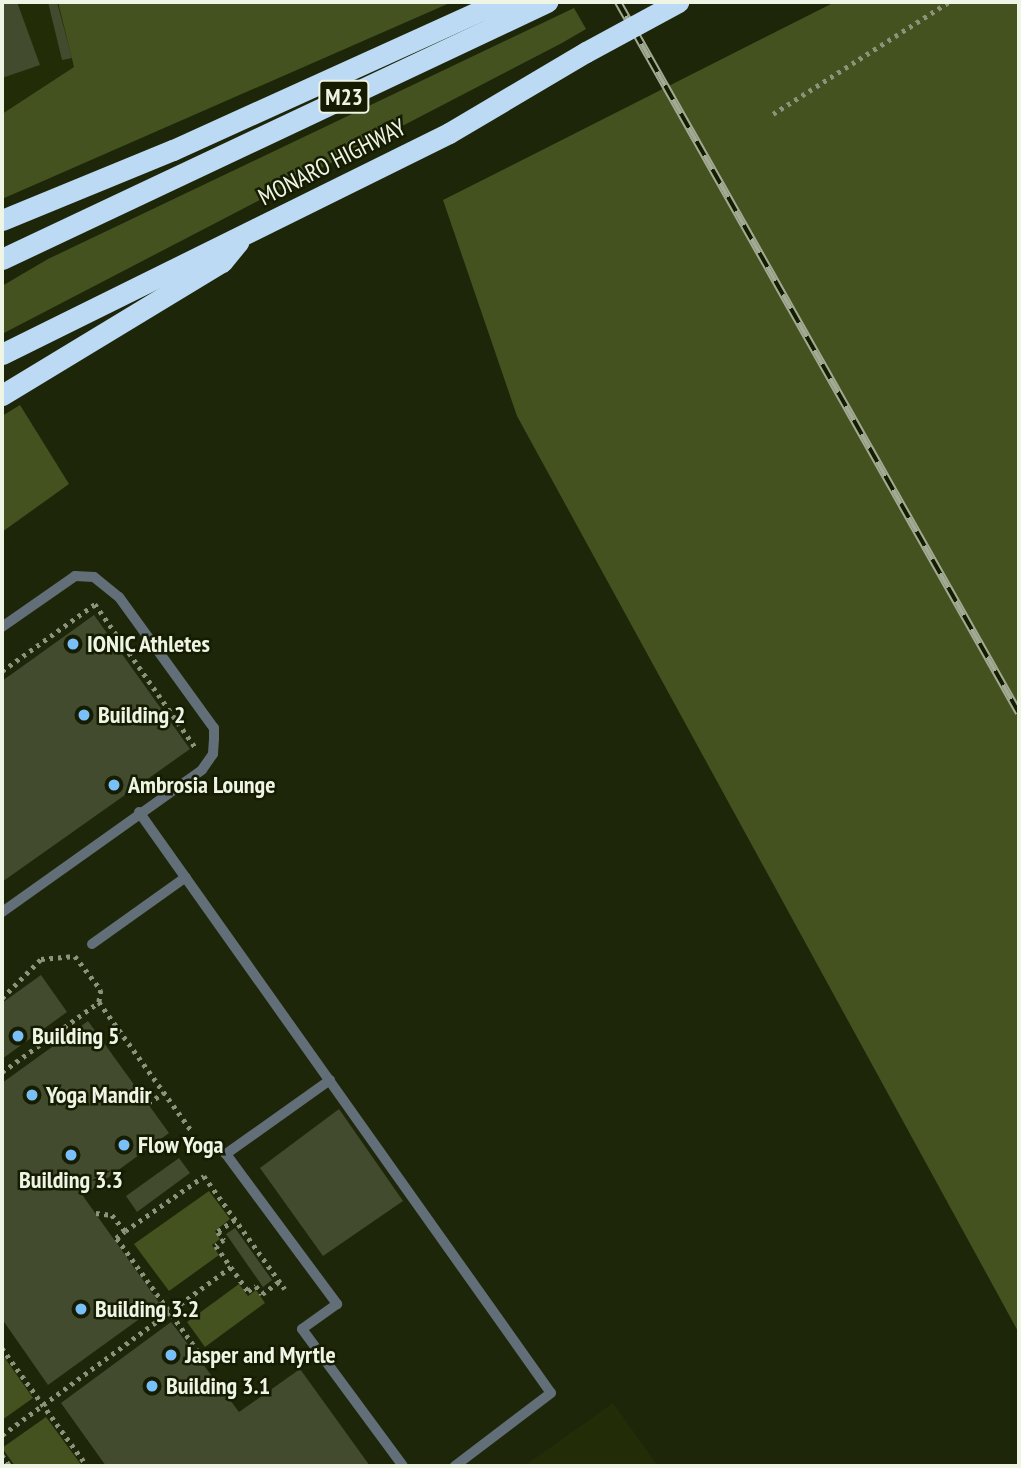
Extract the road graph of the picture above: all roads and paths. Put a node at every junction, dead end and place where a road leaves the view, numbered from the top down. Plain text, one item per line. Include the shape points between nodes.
1 (534, 2) edge
2 (547, 2) edge
3 (678, 2) edge
4 (949, 2) edge
5 (772, 114) dead end
6 (2, 220) edge
7 (241, 237) junction
8 (2, 259) edge
9 (2, 354) edge
10 (2, 395) edge
11 (2, 627) edge
12 (2, 671) edge
13 (200, 754) dead end
14 (139, 813) junction
15 (186, 877) junction
16 (2, 912) edge
17 (92, 944) dead end
18 (2, 998) edge
19 (99, 1002) junction
20 (2, 1072) edge
21 (330, 1080) junction
22 (164, 1093) junction
23 (148, 1103) dead end
24 (191, 1130) dead end
25 (96, 1213) dead end
26 (235, 1220) junction
27 (125, 1231) junction
28 (231, 1267) junction
29 (280, 1281) junction
30 (285, 1289) dead end
31 (170, 1312) junction
32 (2, 1348) edge
33 (198, 1352) dead end
34 (43, 1405) junction
35 (2, 1435) edge
36 (2, 1455) edge
37 (10, 1466) edge
38 (87, 1466) edge
39 (403, 1466) edge
40 (455, 1466) edge

1 - 6 highway via 482,10 173,150
2 - 8 highway, M23
3 - 7 highway, MONARO HIGHWAY, bridge via 449,133
4 - 5 path
7 - 9 highway, MONARO HIGHWAY
7 - 10 highway via 222,262
11 - 14 lane via 75,576 94,577 119,597 214,728 208,764
12 - 13 path via 94,604
14 - 15 lane
14 - 16 lane
15 - 17 lane
15 - 21 lane
18 - 19 path via 41,959 66,955 75,956 101,990
19 - 20 path
19 - 22 path
21 - 39 lane via 226,1154 337,1304 302,1329
21 - 40 lane via 551,1393
22 - 23 path
22 - 24 path
25 - 27 path via 112,1215
26 - 27 path via 204,1176
26 - 28 path via 218,1232 224,1240 216,1246
26 - 29 path
27 - 31 path via 116,1238
28 - 29 path via 248,1291 256,1286 262,1294
28 - 31 path
29 - 30 path
31 - 33 path
31 - 34 path
32 - 34 path
34 - 35 path
34 - 38 path
36 - 37 path

